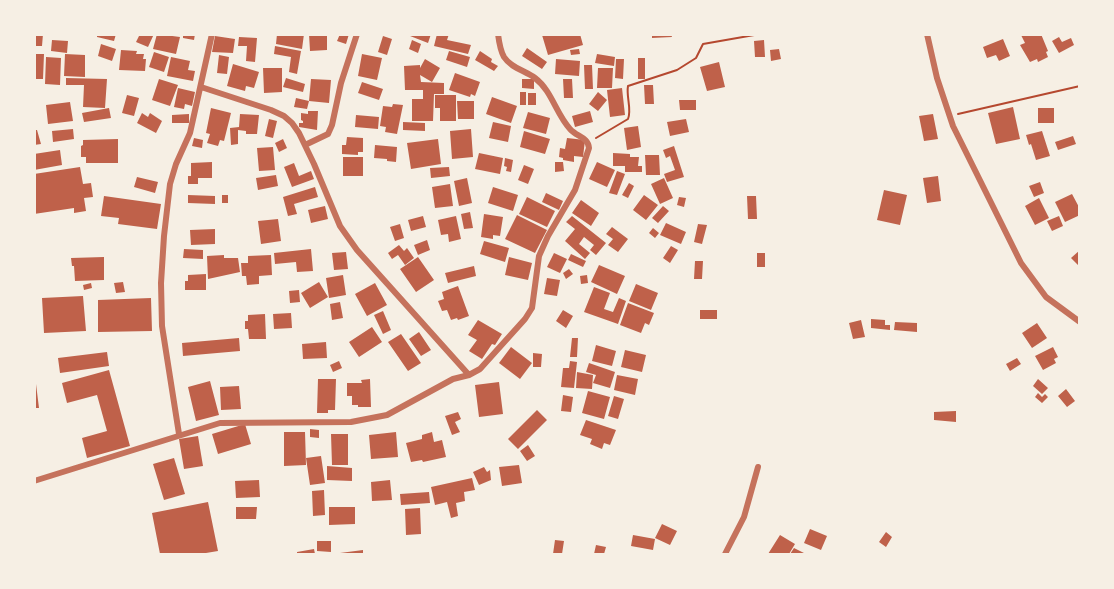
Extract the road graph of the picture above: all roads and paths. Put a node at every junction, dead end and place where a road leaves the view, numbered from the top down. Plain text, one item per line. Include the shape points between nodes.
1 (212, 34) edge
2 (357, 34) edge
3 (498, 34) edge
4 (760, 34) edge
5 (927, 34) edge
6 (1080, 86) edge
7 (201, 87) junction
8 (950, 116) junction
9 (588, 142) junction
10 (305, 145) junction
11 (1080, 322) edge
12 (469, 375) junction
13 (179, 434) junction
14 (758, 467) dead end
15 (34, 481) edge
16 (725, 555) edge

1 - 7 street
2 - 10 street via 328,134
3 - 9 street via 505,59 536,78 571,131
4 - 9 path via 703,44 696,58 677,70 628,86 628,119
5 - 8 street
6 - 8 path
7 - 10 street via 284,116
7 - 13 street via 190,133 171,184 161,283 162,326
8 - 11 street via 957,137 1030,278 1046,297
9 - 12 street via 575,190 539,256 532,308 480,369
10 - 12 street via 340,226 357,250
12 - 13 street via 453,379 387,415 351,422 220,423
13 - 15 street
14 - 16 street via 744,518

